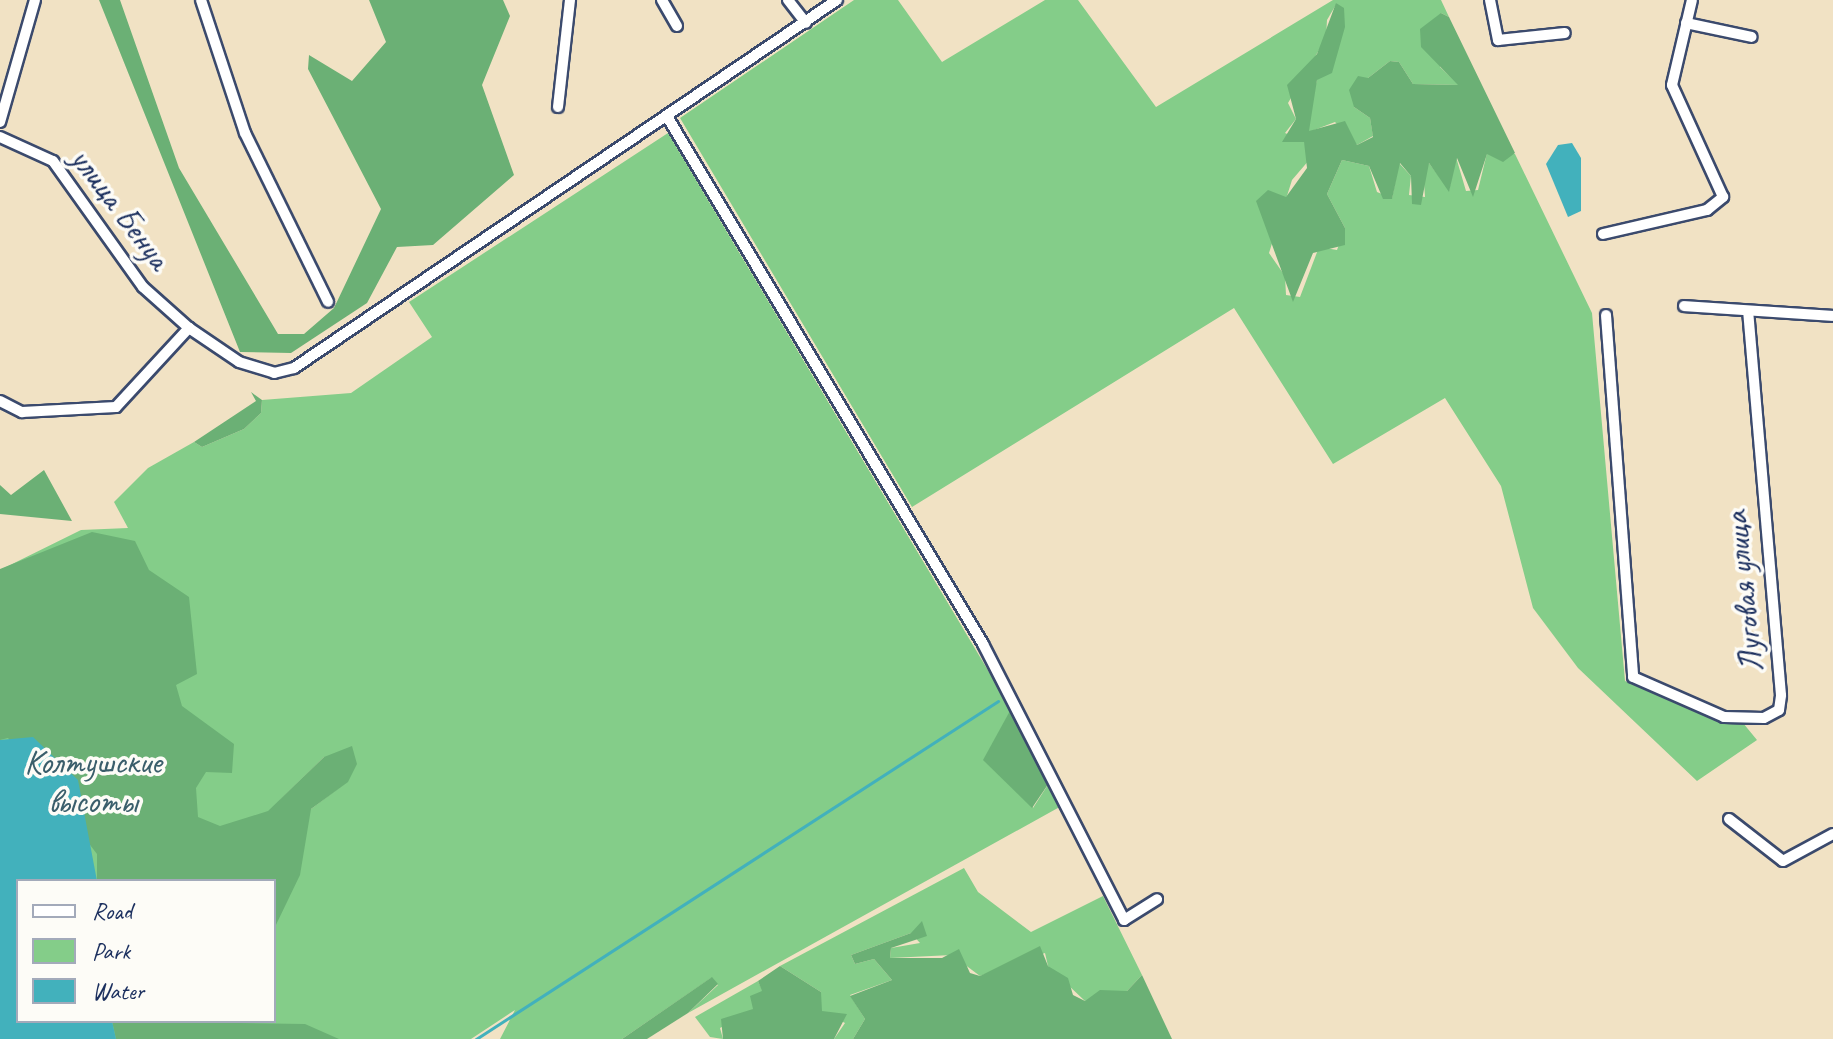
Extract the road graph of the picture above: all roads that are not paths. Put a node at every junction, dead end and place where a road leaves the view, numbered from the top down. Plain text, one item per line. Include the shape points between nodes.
1 (35, 0) edge
2 (201, 0) edge
3 (570, 0) edge
4 (662, 0) edge
5 (788, 0) edge
6 (837, 0) edge
7 (1490, 0) edge
8 (1692, 0) edge
9 (806, 23) junction
10 (1686, 23) junction
11 (677, 26) dead end
12 (1565, 33) dead end
13 (1752, 37) dead end
14 (558, 107) dead end
15 (668, 118) junction
16 (0, 122) edge
17 (0, 137) edge
18 (1603, 234) dead end
19 (328, 302) dead end
20 (1684, 306) dead end
21 (1748, 312) junction
22 (1606, 315) dead end
23 (1833, 316) edge
24 (189, 328) junction
25 (0, 401) edge
26 (1729, 819) dead end
27 (1833, 834) edge
28 (1157, 899) dead end

1 - 16 street
2 - 19 street via 245,133
3 - 14 street
4 - 11 street
5 - 9 street
6 - 9 street, улица Бенуа
7 - 12 street via 1498,40
8 - 10 street
9 - 15 street, улица Бенуа
10 - 13 street
10 - 18 street via 1672,85 1723,197 1707,210
15 - 24 street, улица Бенуа via 294,368 256,369
15 - 28 street via 983,644 1124,920
17 - 24 street, улица Бенуа via 53,161 143,287
20 - 21 street
21 - 22 street, Луговая улица via 1779,710 1764,718 1724,717 1633,677
21 - 23 street
24 - 25 street via 116,407 22,412
26 - 27 street via 1783,861

